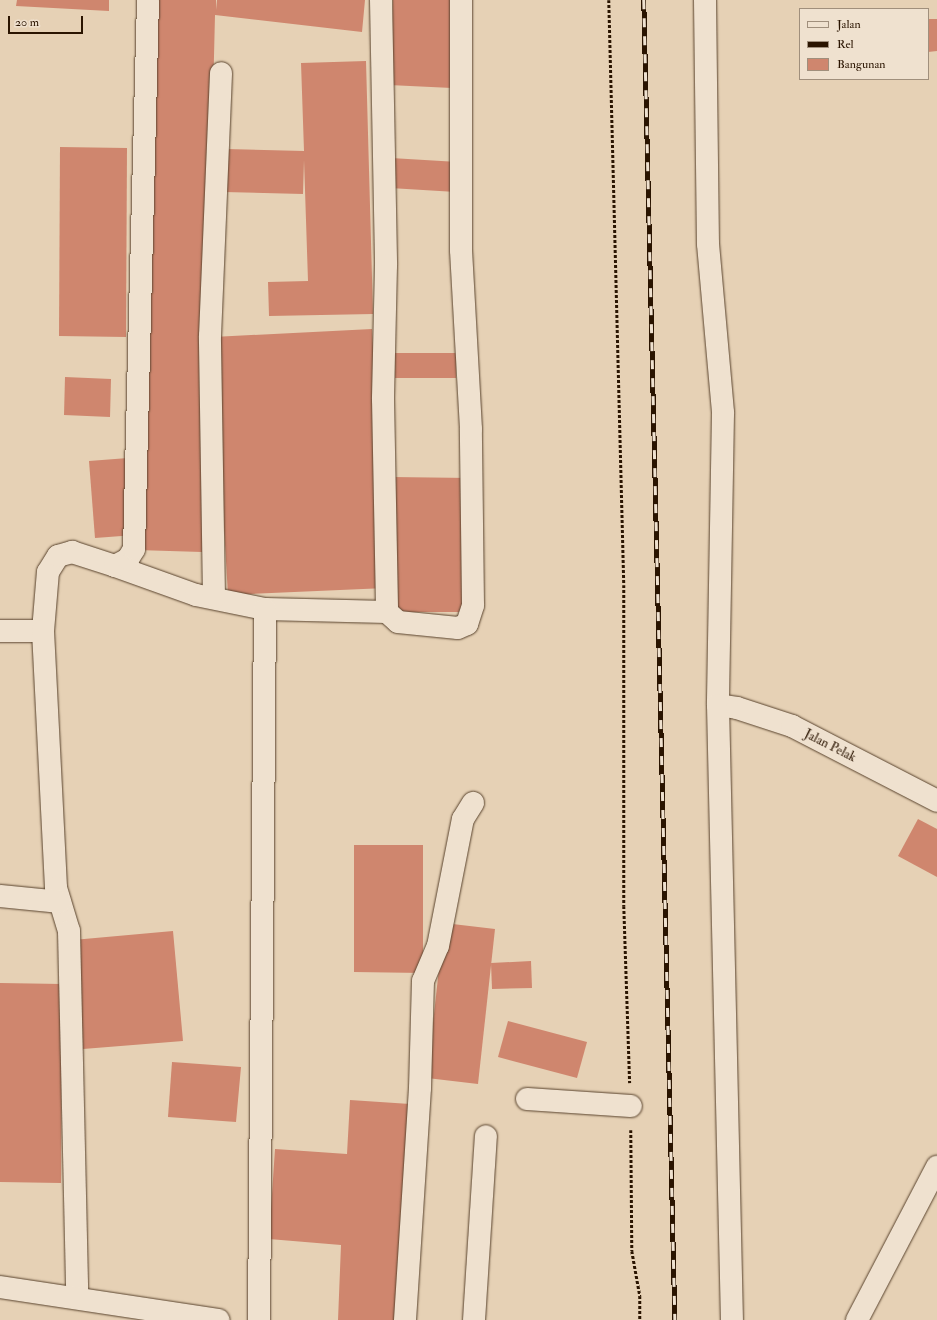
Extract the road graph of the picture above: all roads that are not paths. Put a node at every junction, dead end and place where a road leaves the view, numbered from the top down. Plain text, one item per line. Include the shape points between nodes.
1 (148, 0) edge
2 (380, 0) edge
3 (460, 0) edge
4 (705, 0) edge
5 (221, 73) dead end
6 (115, 566) junction
7 (214, 598) junction
8 (265, 609) junction
9 (387, 612) junction
10 (0, 631) edge
11 (43, 631) junction
12 (718, 705) junction
13 (937, 801) edge
14 (473, 803) dead end
15 (0, 896) edge
16 (60, 902) junction
17 (527, 1099) dead end
18 (619, 1104) road end
19 (486, 1136) dead end
20 (937, 1167) edge
21 (0, 1287) edge
22 (77, 1297) junction
23 (163, 1315) edge
24 (218, 1320) edge
25 (259, 1320) edge
26 (405, 1320) edge
27 (474, 1320) edge
28 (732, 1320) edge
29 (858, 1320) edge

1 - 6 street via 136,532 132,554
2 - 9 street via 386,265 383,398
3 - 9 street via 461,250 472,429 473,605 467,624 458,628 398,622
4 - 12 street via 708,244 722,414
5 - 7 street via 210,336
6 - 7 street via 161,584
6 - 11 street via 72,552 58,556 48,572
7 - 8 street
8 - 9 street
8 - 25 street
10 - 11 street
11 - 16 street via 53,842 56,888
12 - 13 street, Jalan Pelak via 737,708 792,726
12 - 28 street
14 - 26 street via 463,819 438,946 423,981 420,1088
15 - 16 street
16 - 22 street via 69,931
17 - 18 street
19 - 27 street
20 - 29 street
21 - 22 street
22 - 23 street
23 - 24 street

